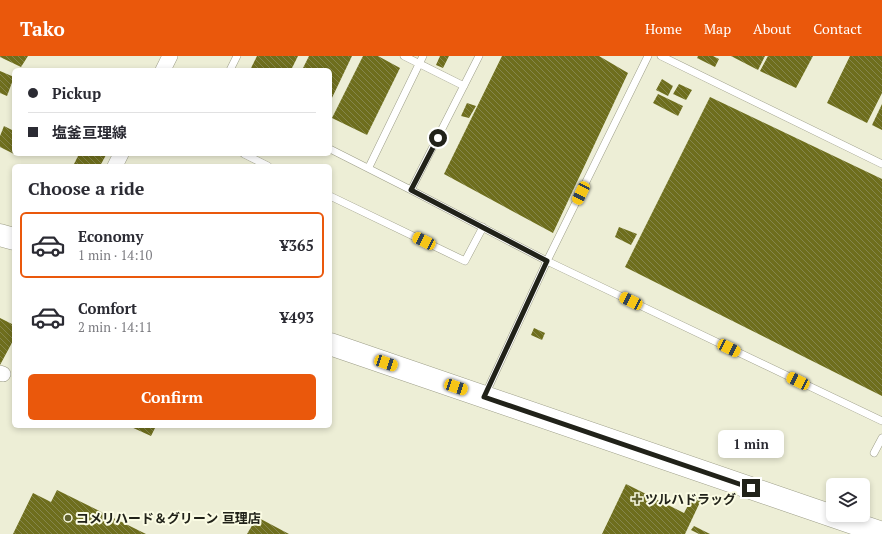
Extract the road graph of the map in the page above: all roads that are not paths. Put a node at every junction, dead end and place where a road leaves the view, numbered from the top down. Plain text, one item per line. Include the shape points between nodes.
1 (170, 56) edge
2 (237, 56) edge
3 (404, 56) edge
4 (423, 56) edge
5 (479, 56) edge
6 (648, 56) edge
7 (661, 56) edge
8 (419, 63) junction
9 (164, 68) edge
10 (231, 68) edge
11 (464, 86) junction
12 (332, 150) edge
13 (248, 156) edge
14 (264, 164) edge
15 (882, 164) edge
16 (369, 167) junction
17 (411, 190) junction
18 (332, 197) edge
19 (483, 227) junction
20 (0, 234) edge
21 (12, 238) edge
22 (547, 261) junction
23 (332, 345) edge
24 (484, 397) junction
25 (882, 421) edge
26 (882, 438) edge
27 (874, 453) dead end
28 (882, 533) edge

1 - 9 street
2 - 10 lane
3 - 8 lane
4 - 8 lane
5 - 11 lane
6 - 22 lane
7 - 15 lane
8 - 11 lane
8 - 16 lane
11 - 17 lane
12 - 16 lane
13 - 14 lane
16 - 17 lane
17 - 19 lane
18 - 19 lane via 465,261
19 - 22 lane
20 - 21 main road
22 - 24 lane
22 - 25 lane
23 - 24 main road
24 - 28 main road
26 - 27 lane

